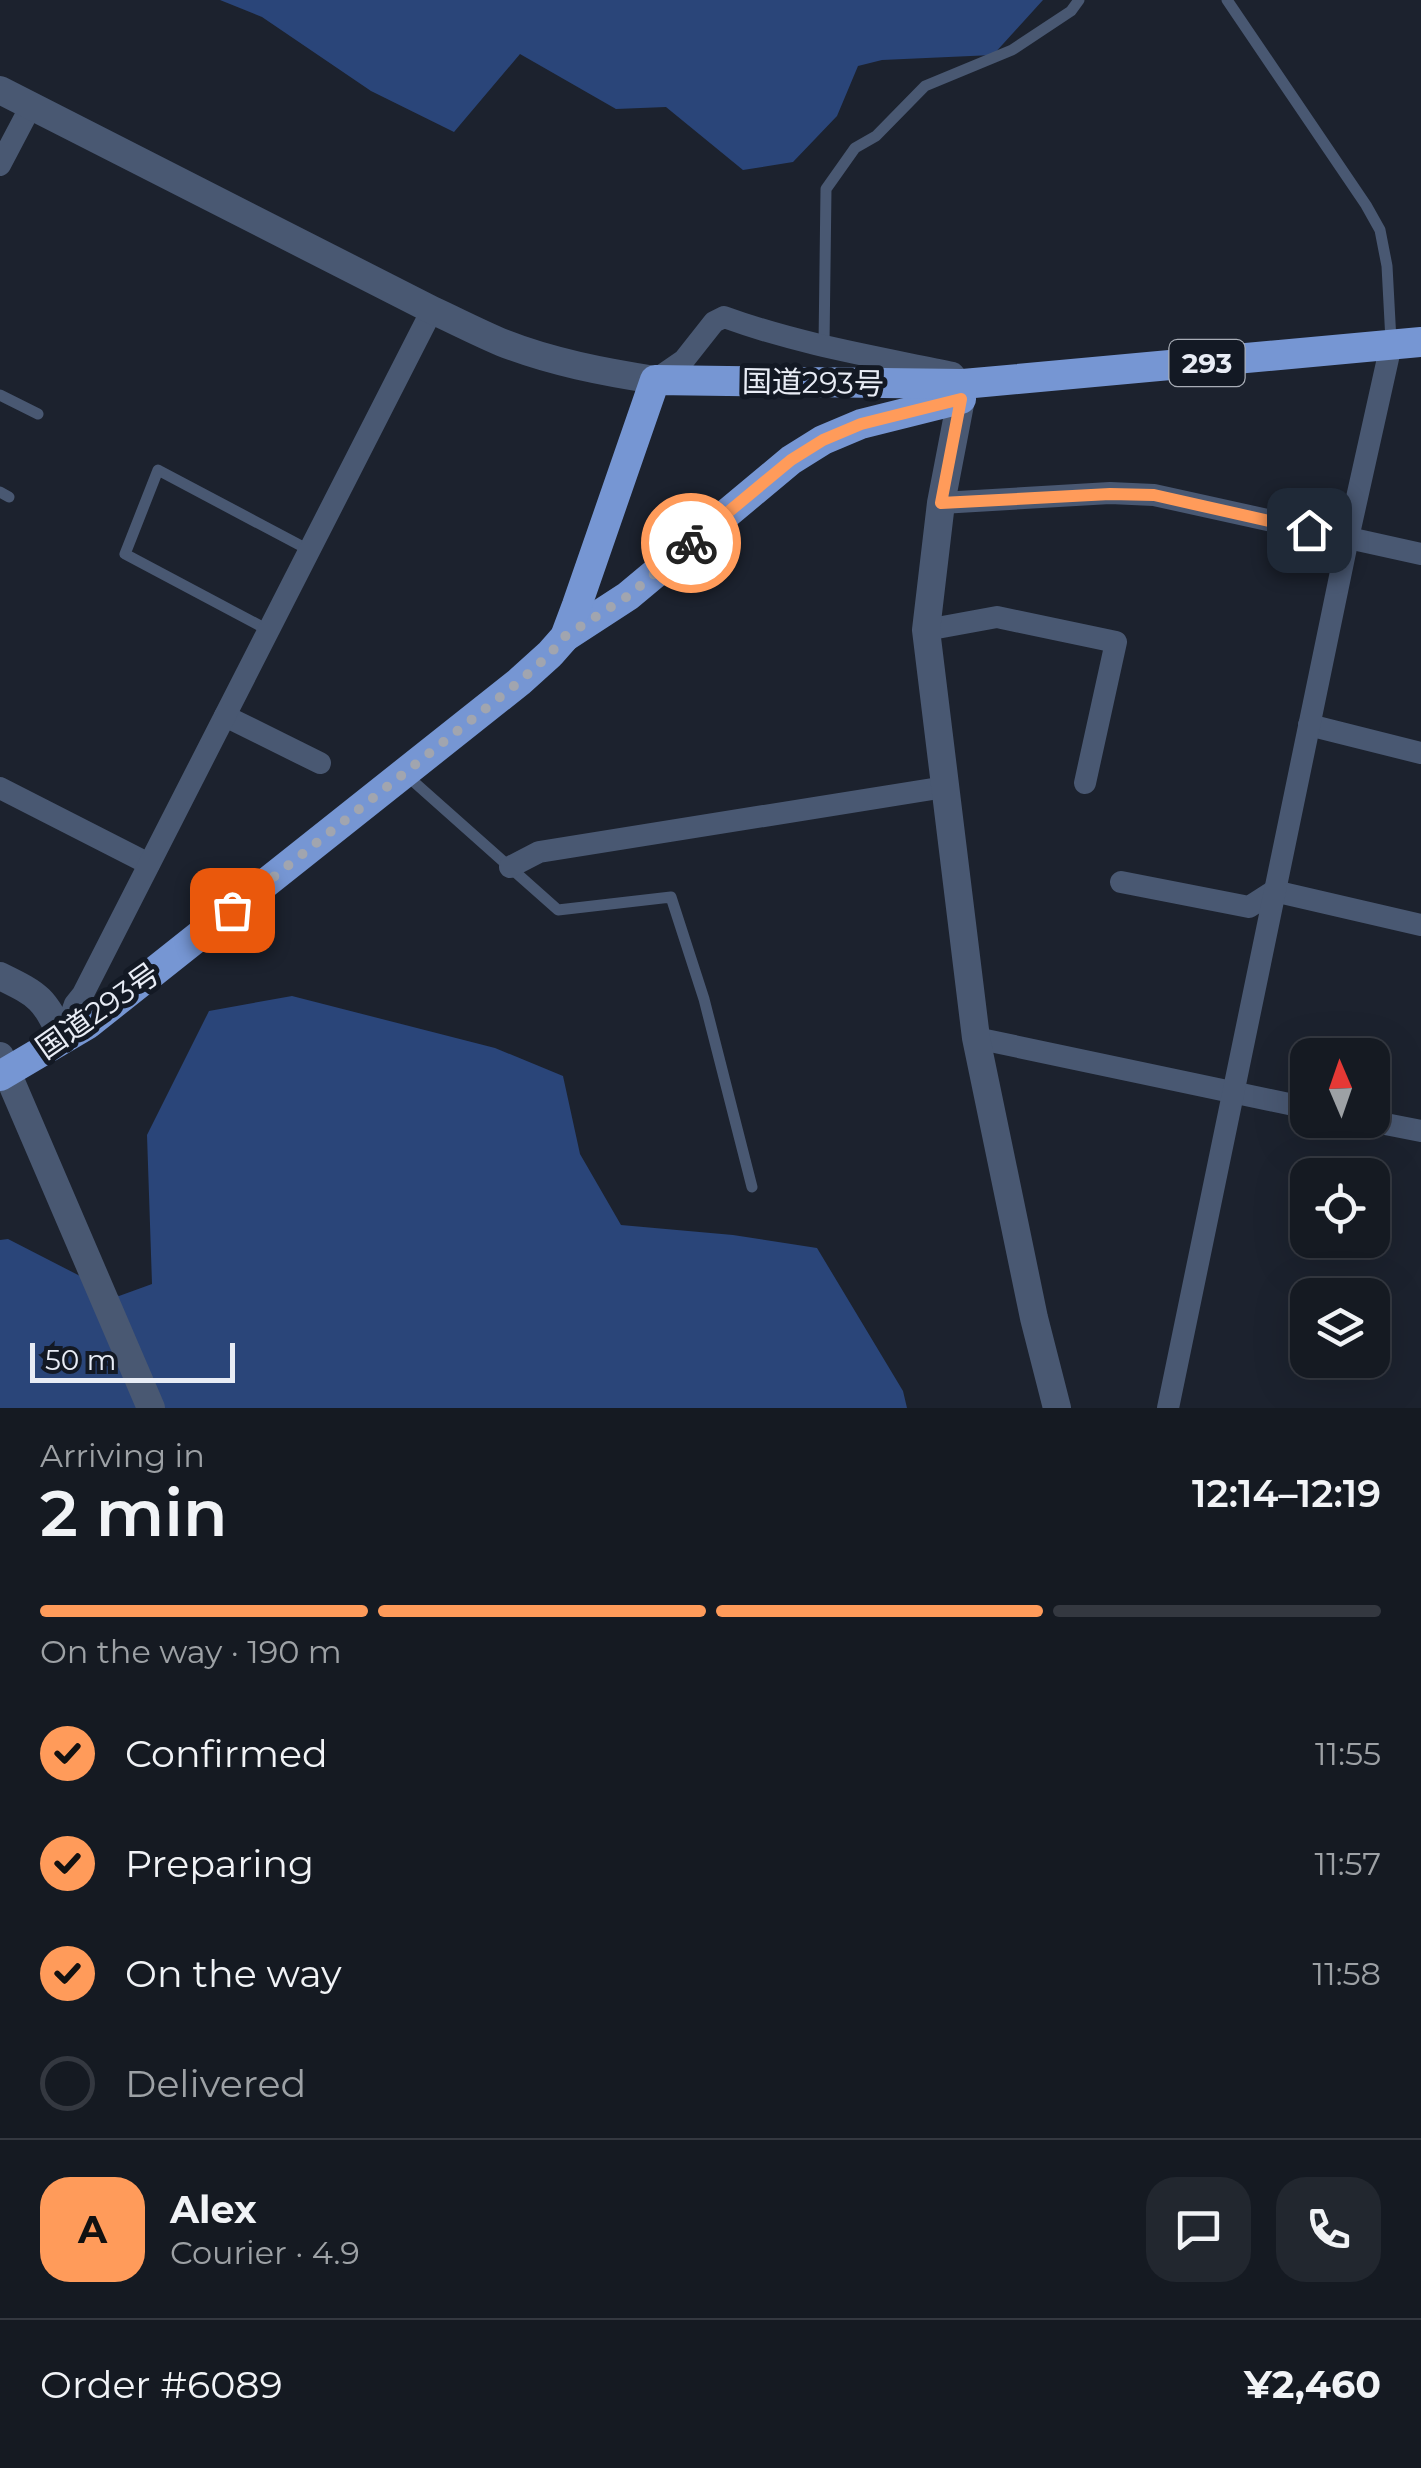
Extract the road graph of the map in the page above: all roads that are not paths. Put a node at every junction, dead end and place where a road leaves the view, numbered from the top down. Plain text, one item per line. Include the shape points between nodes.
1 (1079, 0) edge
2 (1228, 0) edge
3 (0, 90) edge
4 (31, 106) junction
5 (0, 165) edge
6 (432, 310) junction
7 (1406, 344) edge
8 (824, 345) junction
9 (655, 380) junction
10 (972, 388) junction
11 (0, 395) edge
12 (38, 414) dead end
13 (941, 503) junction
14 (1348, 538) junction
15 (309, 550) junction
16 (1421, 554) edge
17 (268, 630) junction
18 (926, 630) junction
19 (564, 637) junction
20 (225, 716) junction
21 (1309, 725) junction
22 (1421, 753) edge
23 (320, 763) dead end
24 (406, 774) junction
25 (1085, 783) dead end
26 (945, 787) junction
27 (0, 788) edge
28 (149, 864) junction
29 (510, 867) junction
30 (1121, 882) dead end
31 (1274, 891) junction
32 (1421, 925) edge
33 (0, 976) edge
34 (63, 1038) junction
35 (976, 1038) junction
36 (3, 1068) edge
37 (1232, 1093) junction
38 (1290, 1104) edge
39 (1390, 1125) edge
40 (1421, 1131) edge
41 (752, 1187) dead end
42 (151, 1408) edge
43 (1057, 1408) edge
44 (1168, 1408) edge

1 - 8 lane via 1012,50 924,86 876,136 855,148 826,189
2 - 7 lane via 1380,230
3 - 4 street
4 - 5 street
4 - 6 street
6 - 9 street via 505,344
6 - 15 street
7 - 10 highway, 国道293号 / 293
7 - 14 street
8 - 9 street via 724,318
8 - 10 street via 952,374
9 - 10 highway, 国道293号
9 - 19 highway, 国道293号
10 - 13 street
10 - 19 highway, 国道293号 / 293 via 823,440 628,596
11 - 12 lane
13 - 14 street via 1154,495
13 - 18 street
14 - 16 street
14 - 21 street
15 - 17 street
15 - 17 lane via 158,470 124,554
17 - 20 street
18 - 25 street via 997,617 1116,642
18 - 26 street
19 - 24 highway, 国道293号 / 293
20 - 23 street
20 - 28 street
21 - 22 street
21 - 31 street
24 - 29 lane
24 - 34 highway, 国道293号 / 293
26 - 29 street via 539,852
26 - 35 street
27 - 28 street
28 - 34 street
29 - 41 lane via 558,910 671,897
30 - 31 street via 1249,906
31 - 32 street
31 - 37 street
33 - 34 street via 35,993
34 - 36 highway, 国道293号 / 293
35 - 37 street
35 - 43 street
36 - 42 street
37 - 38 street
37 - 44 street
39 - 40 street

